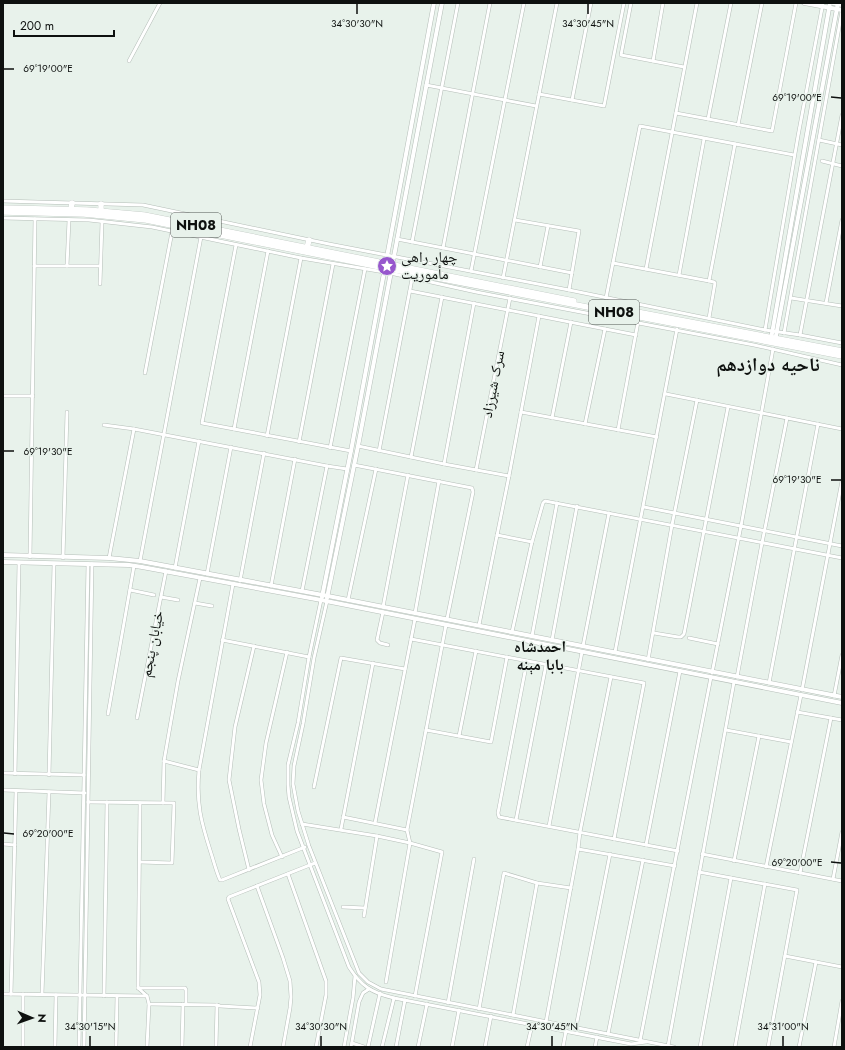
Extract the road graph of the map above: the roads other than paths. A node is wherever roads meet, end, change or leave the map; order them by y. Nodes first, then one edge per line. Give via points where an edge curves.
1 (160, 3) edge
2 (434, 3) edge
3 (442, 3) edge
4 (458, 3) edge
5 (490, 3) edge
6 (524, 3) edge
7 (557, 3) edge
8 (591, 3) edge
9 (624, 3) edge
10 (631, 3) edge
11 (663, 3) edge
12 (697, 3) edge
13 (731, 3) edge
14 (762, 3) edge
15 (796, 3) edge
16 (804, 3) edge
17 (838, 4) edge
18 (822, 5) edge
19 (829, 5) edge
20 (836, 9) junction
21 (842, 10) edge
22 (129, 61) dead end
23 (653, 61) junction
24 (684, 67) junction
25 (426, 85) junction
26 (442, 88) junction
27 (472, 93) junction
28 (539, 94) junction
29 (506, 100) junction
30 (572, 100) junction
31 (536, 106) junction
32 (676, 114) junction
33 (842, 115) edge
34 (708, 119) junction
35 (738, 125) junction
36 (672, 132) junction
37 (704, 138) junction
38 (819, 140) junction
39 (735, 144) junction
40 (836, 144) junction
41 (842, 145) edge
42 (794, 155) junction
43 (822, 162) dead end
44 (833, 164) junction
45 (842, 166) edge
46 (3, 201) edge
47 (72, 203) junction
48 (100, 204) junction
49 (3, 208) edge
50 (71, 210) junction
51 (101, 211) junction
52 (3, 212) edge
53 (3, 218) edge
54 (35, 219) junction
55 (70, 220) junction
56 (515, 220) junction
57 (842, 220) edge
58 (102, 222) junction
59 (548, 226) junction
60 (172, 232) junction
61 (201, 237) junction
62 (397, 239) junction
63 (309, 240) junction
64 (412, 242) junction
65 (236, 245) junction
66 (307, 248) junction
67 (443, 248) junction
68 (268, 251) junction
69 (475, 254) junction
70 (388, 255) junction
71 (393, 256) junction
72 (301, 258) junction
73 (507, 260) junction
74 (613, 263) junction
75 (334, 264) junction
76 (34, 266) junction
77 (68, 266) junction
78 (100, 266) junction
79 (540, 267) junction
80 (388, 268) junction
81 (365, 269) junction
82 (646, 269) junction
83 (471, 271) junction
84 (572, 273) junction
85 (679, 275) junction
86 (503, 278) junction
87 (412, 279) junction
88 (709, 280) junction
89 (100, 284) dead end
90 (569, 290) junction
91 (410, 291) junction
92 (442, 297) junction
93 (510, 298) junction
94 (606, 298) junction
95 (791, 298) junction
96 (805, 299) junction
97 (474, 303) junction
98 (826, 303) junction
99 (842, 306) edge
100 (507, 310) junction
101 (540, 316) junction
102 (709, 318) junction
103 (571, 322) junction
104 (638, 322) junction
105 (656, 323) junction
106 (678, 327) junction
107 (605, 329) junction
108 (765, 330) junction
109 (774, 331) junction
110 (784, 333) junction
111 (636, 335) junction
112 (800, 335) junction
113 (773, 342) junction
114 (842, 343) edge
115 (842, 351) edge
116 (842, 356) edge
117 (842, 365) edge
118 (145, 373) dead end
119 (666, 394) junction
120 (3, 396) edge
121 (33, 396) junction
122 (697, 400) junction
123 (728, 407) junction
124 (67, 412) dead end
125 (521, 412) junction
126 (762, 413) junction
127 (552, 418) junction
128 (787, 418) junction
129 (585, 424) junction
130 (818, 424) junction
131 (104, 425) dead end
132 (134, 429) junction
133 (234, 429) junction
134 (842, 429) edge
135 (618, 430) junction
136 (164, 434) junction
137 (267, 436) junction
138 (657, 437) junction
139 (353, 438) junction
140 (359, 439) junction
141 (198, 441) junction
142 (299, 442) junction
143 (358, 446) junction
144 (231, 447) junction
145 (330, 448) junction
146 (379, 451) junction
147 (351, 452) junction
148 (264, 453) junction
149 (412, 457) junction
150 (296, 459) junction
151 (444, 464) junction
152 (354, 465) junction
153 (326, 466) junction
154 (376, 469) junction
155 (347, 470) junction
156 (476, 470) junction
157 (408, 475) junction
158 (509, 476) junction
159 (439, 481) junction
160 (842, 481) edge
161 (557, 503) junction
162 (576, 506) junction
163 (644, 507) junction
164 (609, 513) junction
165 (674, 513) junction
166 (641, 519) junction
167 (706, 519) junction
168 (672, 525) junction
169 (741, 526) junction
170 (764, 530) junction
171 (704, 531) junction
172 (497, 535) junction
173 (797, 537) junction
174 (739, 538) junction
175 (532, 542) junction
176 (762, 543) junction
177 (830, 544) junction
178 (842, 546) edge
179 (795, 549) junction
180 (827, 555) junction
181 (3, 556) edge
182 (30, 557) junction
183 (64, 558) junction
184 (109, 558) junction
185 (842, 558) edge
186 (130, 560) junction
187 (140, 561) junction
188 (3, 562) edge
189 (20, 563) junction
190 (54, 564) junction
191 (90, 564) junction
192 (132, 565) junction
193 (175, 568) junction
194 (166, 571) junction
195 (207, 574) junction
196 (200, 578) junction
197 (240, 580) junction
198 (233, 584) junction
199 (271, 586) junction
200 (130, 590) junction
201 (302, 591) junction
202 (154, 595) dead end
203 (328, 596) junction
204 (161, 597) junction
205 (322, 597) junction
206 (178, 600) dead end
207 (327, 601) junction
208 (348, 601) junction
209 (195, 603) junction
210 (212, 606) dead end
211 (383, 607) junction
212 (383, 612) junction
213 (416, 613) junction
214 (415, 619) junction
215 (447, 619) junction
216 (446, 625) junction
217 (479, 625) junction
218 (512, 632) junction
219 (654, 633) junction
220 (532, 636) junction
221 (689, 638) dead end
222 (411, 639) junction
223 (222, 640) junction
224 (552, 640) junction
225 (718, 644) junction
226 (388, 645) dead end
227 (442, 645) junction
228 (254, 646) junction
229 (583, 646) junction
230 (476, 651) junction
231 (609, 651) junction
232 (287, 652) junction
233 (582, 652) junction
234 (615, 652) junction
235 (842, 655) edge
236 (309, 657) junction
237 (608, 657) junction
238 (507, 658) junction
239 (648, 660) junction
240 (527, 661) junction
241 (373, 663) junction
242 (546, 665) junction
243 (405, 669) junction
244 (578, 671) junction
245 (680, 671) junction
246 (712, 675) junction
247 (611, 677) junction
248 (737, 677) junction
249 (734, 682) junction
250 (769, 683) junction
251 (802, 690) junction
252 (801, 695) junction
253 (834, 696) junction
254 (842, 698) edge
255 (842, 703) edge
256 (798, 712) junction
257 (108, 714) dead end
258 (138, 718) dead end
259 (831, 718) junction
260 (842, 720) edge
261 (426, 730) junction
262 (726, 730) junction
263 (459, 736) junction
264 (759, 736) junction
265 (791, 742) junction
266 (164, 761) junction
267 (199, 770) junction
268 (3, 773) edge
269 (15, 774) junction
270 (49, 775) junction
271 (84, 775) junction
272 (314, 787) dead end
273 (3, 790) edge
274 (16, 791) junction
275 (49, 792) junction
276 (84, 793) junction
277 (88, 793) junction
278 (88, 802) junction
279 (107, 802) junction
280 (140, 803) junction
281 (163, 803) junction
282 (343, 817) junction
283 (516, 820) junction
284 (375, 823) junction
285 (302, 824) junction
286 (549, 826) junction
287 (341, 829) junction
288 (407, 830) junction
289 (580, 832) junction
290 (842, 832) edge
291 (377, 836) junction
292 (614, 839) junction
293 (410, 843) junction
294 (3, 844) edge
295 (15, 845) junction
296 (646, 845) junction
297 (309, 846) junction
298 (304, 848) junction
299 (578, 849) junction
300 (678, 851) junction
301 (610, 854) junction
302 (702, 854) junction
303 (282, 857) junction
304 (474, 859) dead end
305 (643, 860) junction
306 (734, 861) junction
307 (140, 862) junction
308 (315, 863) junction
309 (310, 865) junction
310 (675, 866) junction
311 (766, 867) junction
312 (249, 870) junction
313 (699, 872) junction
314 (800, 873) junction
315 (288, 874) junction
316 (731, 878) junction
317 (833, 879) junction
318 (842, 881) edge
319 (537, 883) junction
320 (765, 884) junction
321 (258, 886) junction
322 (571, 888) junction
323 (343, 907) dead end
324 (365, 908) junction
325 (364, 916) dead end
326 (785, 956) junction
327 (816, 962) junction
328 (842, 967) edge
329 (355, 976) junction
330 (386, 982) dead end
331 (138, 988) junction
332 (369, 989) junction
333 (381, 989) junction
334 (3, 994) edge
335 (11, 994) junction
336 (23, 994) junction
337 (42, 994) junction
338 (56, 995) junction
339 (80, 995) junction
340 (85, 995) junction
341 (380, 995) junction
342 (104, 996) junction
343 (117, 996) junction
344 (147, 996) junction
345 (415, 996) junction
346 (394, 998) junction
347 (405, 1000) junction
348 (842, 1001) edge
349 (448, 1003) junction
350 (149, 1004) junction
351 (184, 1004) junction
352 (427, 1004) junction
353 (217, 1005) junction
354 (258, 1008) junction
355 (479, 1009) junction
356 (459, 1010) junction
357 (513, 1015) junction
358 (491, 1016) junction
359 (546, 1022) junction
360 (532, 1024) junction
361 (576, 1027) junction
362 (566, 1031) junction
363 (608, 1034) junction
364 (597, 1037) junction
365 (640, 1042) junction
366 (352, 1043) junction
367 (630, 1045) edge
368 (668, 1046) junction
369 (23, 1047) edge
370 (55, 1047) edge
371 (79, 1047) edge
372 (84, 1047) edge
373 (116, 1047) edge
374 (147, 1047) edge
375 (182, 1047) edge
376 (216, 1047) edge
377 (250, 1047) edge
378 (283, 1047) edge
379 (316, 1047) edge
380 (344, 1047) edge
381 (351, 1047) edge
382 (364, 1047) edge
383 (368, 1047) edge
384 (382, 1047) edge
385 (396, 1047) edge
386 (418, 1047) edge
387 (452, 1047) edge
388 (485, 1047) edge
389 (527, 1047) edge
390 (564, 1047) edge
391 (595, 1047) edge
392 (674, 1047) edge
393 (700, 1047) edge
394 (735, 1047) edge
395 (768, 1047) edge
396 (799, 1047) edge
397 (834, 1047) edge

1 - 22 street
2 - 70 street
3 - 25 street
4 - 26 street
5 - 27 street
6 - 29 street
7 - 28 street
8 - 30 street
9 - 30 street via 605,106
10 - 23 street via 621,55
11 - 23 street
12 - 24 street
13 - 34 street
14 - 35 street
15 - 35 street via 772,131
16 - 18 street
17 - 20 street
18 - 19 street
18 - 42 street
19 - 20 street
19 - 109 street
20 - 21 street
20 - 109 street
21 - 38 street
23 - 24 street
24 - 32 street
25 - 26 street
25 - 62 street
26 - 27 street
26 - 64 street
27 - 29 street
27 - 67 street
28 - 30 street
28 - 31 street
29 - 31 street
29 - 69 street
31 - 56 street
32 - 34 street
32 - 36 street
33 - 40 street
34 - 35 street
36 - 37 street
36 - 74 street via 639,127
36 - 82 street
37 - 39 street
37 - 85 street
38 - 40 street
38 - 95 street
39 - 42 street
39 - 88 street
40 - 41 street
40 - 44 street
42 - 108 street
43 - 44 street
44 - 45 street
44 - 96 street
46 - 47 street
47 - 48 street
47 - 50 highway
48 - 51 highway
48 - 63 street via 143,205
49 - 50 highway, NH08
50 - 51 highway, NH08
51 - 66 highway, NH08 via 148,216
52 - 80 highway, NH08 via 146,220
53 - 54 street
54 - 55 street
54 - 76 street
55 - 58 street
55 - 77 street
56 - 59 street
56 - 73 street
57 - 98 street
58 - 60 street
58 - 78 street
59 - 79 street
59 - 84 street via 579,231
60 - 61 street
60 - 118 street
61 - 65 street
61 - 136 street
62 - 64 street
62 - 71 street
63 - 66 highway
63 - 70 street
64 - 67 street
65 - 68 street
65 - 133 street via 202,421 204,424
66 - 80 highway, NH08
67 - 69 street
68 - 72 street
68 - 133 street
69 - 73 street
69 - 83 street
70 - 71 street
70 - 80 street
71 - 80 street
71 - 83 street
72 - 75 street
72 - 137 street
73 - 79 street
73 - 86 street
74 - 82 street
74 - 94 street
75 - 81 street
75 - 142 street
76 - 77 street
76 - 121 street
77 - 78 street
78 - 89 street
79 - 84 street
80 - 81 street
80 - 87 street
80 - 105 highway, NH08
80 - 113 highway, NH08
80 - 139 street
80 - 140 street
81 - 145 street
82 - 85 street
83 - 86 street
84 - 90 street
85 - 88 street
86 - 90 street
87 - 91 street
87 - 93 street
88 - 102 street via 715,283
90 - 94 street
91 - 92 street
91 - 146 street
92 - 97 street
92 - 149 street
93 - 100 street, سرک شیرزاد
93 - 104 street
94 - 102 street
95 - 96 street
95 - 110 street
96 - 98 street
96 - 112 street
97 - 100 street
97 - 151 street
98 - 99 street
100 - 101 street
100 - 156 street, سرک شیرزاد
101 - 103 street
101 - 125 street
102 - 108 street
103 - 107 street
103 - 127 street
104 - 105 street
104 - 111 street
105 - 106 highway, NH08
106 - 113 highway, NH08
106 - 119 street
107 - 111 street
107 - 129 street
108 - 109 street
109 - 110 street
109 - 113 street
110 - 112 street
111 - 135 street
112 - 114 street
113 - 115 highway, NH08
113 - 116 highway, NH08
113 - 117 street
113 - 126 street
119 - 122 street
119 - 138 street
120 - 121 street
121 - 182 street
122 - 123 street
122 - 165 street
123 - 126 street
123 - 167 street
124 - 183 street
125 - 127 street
125 - 158 street
126 - 128 street
126 - 169 street
127 - 129 street
128 - 130 street
128 - 170 street
129 - 135 street
130 - 134 street
130 - 173 street
131 - 132 street
132 - 136 street
132 - 184 street
133 - 137 street
135 - 138 street
136 - 141 street
136 - 187 street
137 - 142 street
138 - 163 street
139 - 140 street
139 - 147 street
140 - 143 street
141 - 144 street
141 - 193 street
142 - 145 street
143 - 146 street
143 - 152 street
144 - 148 street
144 - 195 street
145 - 147 street
146 - 149 street
147 - 155 street
148 - 150 street
148 - 197 street
149 - 151 street
150 - 153 street
150 - 199 street
151 - 156 street
152 - 154 street
152 - 203 street
153 - 155 street
153 - 201 street
154 - 157 street
154 - 208 street
155 - 205 street
156 - 158 street
157 - 159 street
157 - 211 street
158 - 172 street
159 - 213 street
159 - 215 street via 468,486 473,492
160 - 177 street
161 - 162 street
161 - 175 street via 543,503
161 - 220 street
162 - 164 street
162 - 224 street
163 - 165 street
163 - 166 street
164 - 166 street
164 - 229 street
165 - 167 street
165 - 168 street
166 - 168 street
166 - 234 street
167 - 169 street
167 - 171 street
168 - 171 street
168 - 219 street
169 - 170 street
169 - 174 street
170 - 173 street
170 - 176 street
171 - 174 street
171 - 219 street via 684,634 678,637
172 - 175 street
172 - 217 street
173 - 177 street
173 - 179 street
174 - 176 street
174 - 225 street
175 - 218 street
176 - 179 street
176 - 248 street
177 - 178 street
177 - 180 street
179 - 180 street
179 - 250 street
180 - 185 street
180 - 251 street
181 - 182 street
182 - 183 street
183 - 184 street
184 - 186 street
186 - 187 street
186 - 192 street
187 - 193 street
188 - 189 street
189 - 190 street
189 - 269 street
190 - 191 street
190 - 270 street
191 - 192 street
191 - 271 street
191 - 277 street
192 - 194 street
192 - 200 street
193 - 195 street
194 - 196 street
194 - 204 street, خیابان پنجم
195 - 197 street
196 - 198 street
196 - 209 street
197 - 199 street
198 - 205 street
198 - 223 street
199 - 201 street
200 - 202 street
200 - 257 street
201 - 205 street
203 - 205 street
203 - 207 street
203 - 208 street
204 - 206 street
204 - 258 street, خیابان پنجم
205 - 207 street
205 - 236 street
207 - 212 street
207 - 285 street via 294,766 293,784
208 - 211 street
209 - 210 street
209 - 266 street
211 - 213 street
212 - 214 street
212 - 226 street via 377,640
213 - 215 street
214 - 216 street
214 - 222 street
215 - 217 street
216 - 227 street
216 - 233 street
217 - 218 street
218 - 220 street
219 - 239 street
220 - 224 street
221 - 225 street
222 - 227 street
222 - 243 street
223 - 228 street
223 - 267 street
224 - 229 street
225 - 246 street
227 - 230 street
227 - 261 street
228 - 232 street
228 - 312 street via 235,727 229,780
229 - 231 street
230 - 238 street
230 - 263 street
231 - 234 street
231 - 237 street
232 - 236 street
232 - 303 street via 266,743 261,780 272,835
233 - 237 street
233 - 244 street
234 - 239 street
235 - 253 street
236 - 298 street via 288,774 289,797
237 - 245 street
238 - 240 street
238 - 263 street via 491,742
239 - 246 street
240 - 242 street
240 - 283 street via 498,813 499,817
241 - 243 street
241 - 272 street via 340,658
241 - 282 street
242 - 244 street
242 - 283 street
243 - 284 street
244 - 247 street
244 - 286 street
245 - 246 street
245 - 296 street
246 - 248 street
246 - 249 street
246 - 300 street
247 - 289 street
247 - 292 street via 644,683
248 - 250 street
249 - 252 street
249 - 262 street
250 - 251 street
251 - 253 street
252 - 255 street
252 - 256 street
253 - 254 street
256 - 259 street
256 - 265 street
259 - 260 street
259 - 314 street
261 - 263 street
261 - 288 street
262 - 264 street
262 - 302 street
264 - 265 street
264 - 306 street
265 - 311 street
266 - 267 street
266 - 281 street
267 - 312 street via 198,805 218,878 222,880
268 - 269 street
269 - 270 street
270 - 271 street
271 - 276 street
273 - 274 street
274 - 275 street
274 - 295 street
275 - 276 street
275 - 337 street
276 - 277 street
276 - 339 street
277 - 278 street
278 - 279 street
278 - 340 street
279 - 280 street
279 - 342 street
280 - 281 street
280 - 307 street
281 - 307 street via 175,805 172,863
282 - 284 street
282 - 287 street
283 - 286 street
284 - 288 street
285 - 287 street
285 - 297 street
286 - 289 street
287 - 291 street
288 - 293 street
289 - 292 street
289 - 299 street
290 - 317 street
291 - 293 street
291 - 324 street
292 - 296 street
293 - 330 street
293 - 345 street via 440,850 443,854
294 - 295 street
295 - 335 street
296 - 300 street
297 - 298 street
297 - 308 street
298 - 303 street
298 - 309 street
299 - 301 street
299 - 322 street
300 - 310 street
301 - 305 street
301 - 361 street
302 - 306 street
302 - 313 street
303 - 312 street
304 - 349 street
305 - 310 street
305 - 363 street
306 - 311 street
307 - 331 street
308 - 309 street
308 - 333 street via 359,973
309 - 315 street
309 - 329 street via 349,967
310 - 365 street
311 - 314 street
313 - 316 street
313 - 368 street
314 - 317 street
315 - 321 street
315 - 379 street via 326,981 326,995
316 - 320 street
316 - 393 street
317 - 318 street
319 - 322 street
319 - 355 street via 504,873
319 - 357 street
320 - 326 street via 797,890
320 - 394 street
321 - 354 street via 228,899 258,982
321 - 378 street via 290,981 291,1003
322 - 359 street
323 - 324 street
324 - 325 street
326 - 327 street
326 - 395 street
327 - 328 street
327 - 396 street
329 - 332 street
329 - 380 street
331 - 344 street
331 - 351 street via 185,988
332 - 341 street
332 - 366 street via 361,996
333 - 341 street
333 - 345 street
334 - 335 street
335 - 336 street
336 - 337 street
336 - 369 street
337 - 338 street
338 - 339 street
338 - 370 street
339 - 340 street
339 - 371 street
340 - 342 street
340 - 372 street
341 - 346 street
341 - 383 street
342 - 343 street
343 - 344 street
343 - 373 street
344 - 350 street
345 - 349 street
346 - 347 street
346 - 384 street
347 - 352 street
347 - 385 street
348 - 397 street
349 - 355 street
350 - 351 street
350 - 374 street
351 - 353 street
351 - 375 street
352 - 356 street
352 - 386 street
353 - 354 street
353 - 376 street
354 - 377 street
355 - 357 street
356 - 358 street
356 - 387 street
357 - 359 street
358 - 360 street
358 - 388 street
359 - 361 street
360 - 362 street
360 - 389 street
361 - 363 street
362 - 364 street
362 - 390 street
363 - 365 street
364 - 367 street
364 - 391 street
365 - 367 street
365 - 368 street
366 - 381 street
366 - 382 street
368 - 392 street

